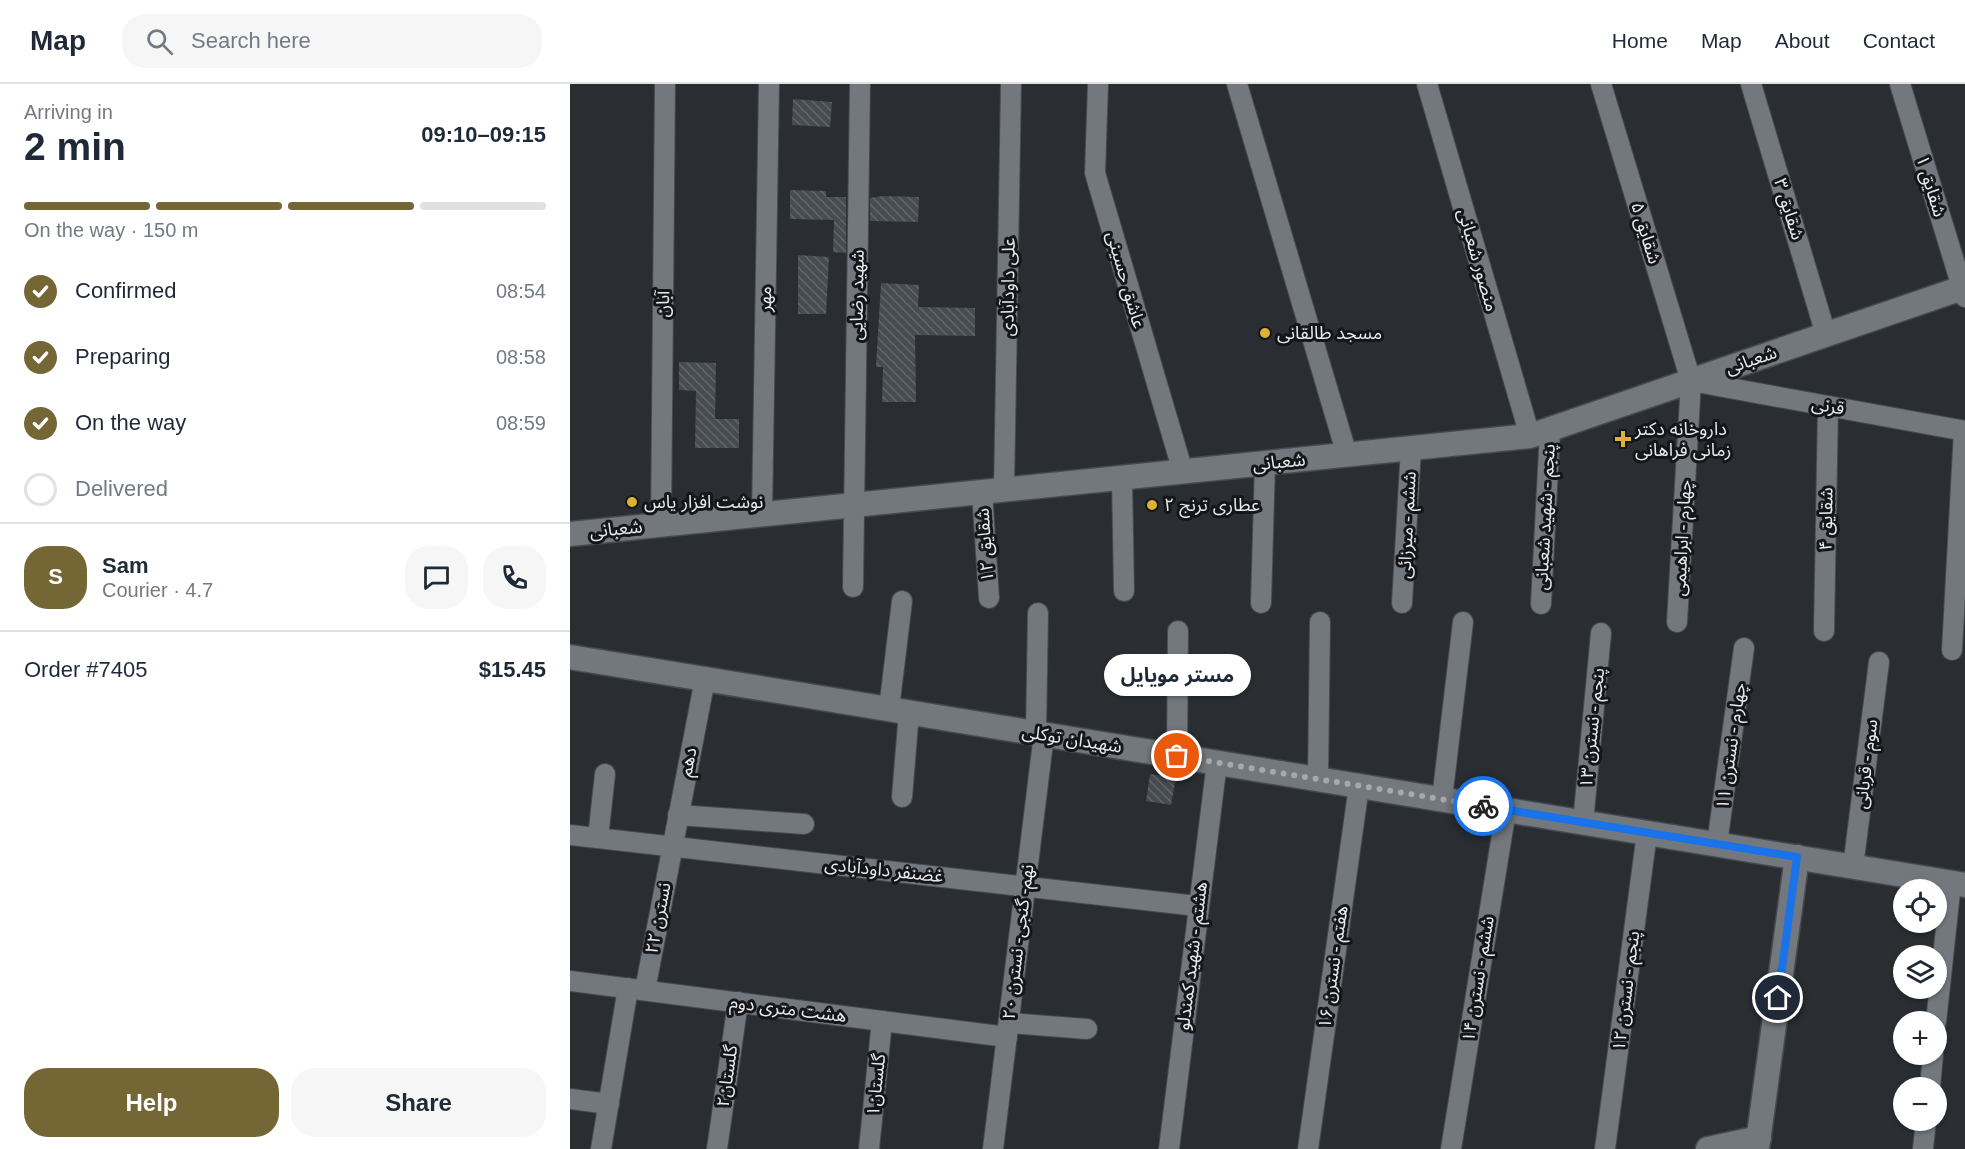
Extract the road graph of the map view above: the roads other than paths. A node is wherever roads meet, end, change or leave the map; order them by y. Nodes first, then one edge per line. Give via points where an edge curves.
1 (665, 84) edge
2 (769, 84) edge
3 (860, 84) edge
4 (1011, 84) edge
5 (1098, 84) edge
6 (1237, 84) edge
7 (1427, 84) edge
8 (1601, 84) edge
9 (1751, 84) edge
10 (1900, 84) edge
11 (1964, 291) edge
12 (1826, 334) junction
13 (1691, 381) junction
14 (1828, 406) junction
15 (1965, 431) edge
16 (1540, 433) junction
17 (1411, 448) junction
18 (1347, 455) junction
19 (1266, 464) junction
20 (1183, 472) junction
21 (1122, 478) junction
22 (993, 491) junction
23 (853, 505) junction
24 (762, 514) junction
25 (661, 525) junction
26 (570, 534) edge
27 (854, 587) dead end
28 (1124, 591) dead end
29 (989, 598) dead end
30 (902, 602) dead end
31 (1261, 603) dead end
32 (1402, 603) dead end
33 (1541, 604) dead end
34 (1038, 613) dead end
35 (1320, 622) dead end
36 (1463, 622) dead end
37 (1677, 622) dead end
38 (1178, 631) dead end
39 (1824, 631) dead end
40 (1601, 633) dead end
41 (1744, 648) dead end
42 (1952, 650) dead end
43 (570, 657) edge
44 (1880, 662) dead end
45 (705, 679) junction
46 (899, 710) junction
47 (1040, 733) junction
48 (1177, 756) junction
49 (1217, 762) junction
50 (605, 774) dead end
51 (1318, 779) junction
52 (1359, 786) junction
53 (902, 797) dead end
54 (1442, 799) junction
55 (1506, 810) junction
56 (678, 815) junction
57 (1583, 822) junction
58 (804, 824) dead end
59 (1647, 833) junction
60 (570, 835) edge
61 (598, 838) junction
62 (1717, 844) junction
63 (672, 846) junction
64 (1797, 857) junction
65 (1853, 867) junction
66 (1958, 884) edge
67 (1025, 886) junction
68 (1197, 906) junction
69 (570, 981) edge
70 (636, 989) junction
71 (738, 1002) junction
72 (1938, 1011) edge
73 (882, 1021) junction
74 (1087, 1029) dead end
75 (1008, 1030) junction
76 (570, 1099) edge
77 (609, 1104) junction
78 (1925, 1131) edge
79 (1758, 1143) edge
80 (601, 1149) edge
81 (717, 1149) edge
82 (869, 1149) edge
83 (993, 1149) edge
84 (1168, 1149) edge
85 (1308, 1149) edge
86 (1451, 1149) edge
87 (1605, 1149) edge
88 (1708, 1149) edge
89 (1923, 1149) edge

1 - 25 street, آبان
2 - 24 street, مهر
3 - 23 street, شهید رضایی
4 - 22 street, علی داودآبادی
5 - 20 street, عاشق حسینی via 1095,173
6 - 18 street
7 - 16 street, منصور شعبانی
8 - 13 street, شقایق ۵
9 - 12 street, شقایق ۳
10 - 11 street, شقایق ۱
11 - 12 street, شعبانی
12 - 13 street, شعبانی
13 - 14 street, قرنی
13 - 16 street, شعبانی
13 - 37 street, چهارم - ابراهیمی
14 - 15 street, قرنی
14 - 39 street, شقایق ۴
15 - 42 street
16 - 17 street, شعبانی
16 - 33 street, پنجم - شهید شعبانی
17 - 18 street, شعبانی
17 - 32 street, ششم - میرزائی
18 - 19 street, شعبانی
19 - 20 street, شعبانی
19 - 31 street
20 - 21 street, شعبانی
21 - 22 street, شعبانی
21 - 28 street
22 - 23 street, شعبانی
22 - 29 street, شقایق ۱۲
23 - 24 street, شعبانی
23 - 27 street, شهید رضایی
24 - 25 street, شعبانی
25 - 26 street, شعبانی
30 - 46 street
34 - 47 street, نهم- گنجی- نسترن ۲۰
35 - 51 street
36 - 54 street
38 - 48 street
40 - 57 street, پنجم - نسترن ۱۳
41 - 62 street, چهارم - نسترن ۱۱
43 - 45 street, شهیدان توکلی
44 - 65 street, سوم - قربانی
45 - 46 street, شهیدان توکلی
45 - 56 street, دهم
46 - 47 street, شهیدان توکلی
46 - 53 street
47 - 48 street, شهیدان توکلی
47 - 67 street, نهم- گنجی- نسترن ۲۰
48 - 49 street, شهیدان توکلی
49 - 51 street, شهیدان توکلی
49 - 68 street, هشتم - شهید کمندلو
50 - 61 street
51 - 52 street, شهیدان توکلی
52 - 54 street, شهیدان توکلی
52 - 85 street, هفتم - نسترن ۱۶
54 - 55 street, شهیدان توکلی
55 - 57 street, شهیدان توکلی
55 - 86 street, ششم - نسترن ۱۴
56 - 58 street
56 - 63 street, دهم
57 - 59 street, شهیدان توکلی
59 - 62 street, شهیدان توکلی
59 - 87 street, پنجم - نسترن ۱۲
60 - 61 street, غضنفر داودآبادی
61 - 63 street, غضنفر داودآبادی
62 - 64 street, شهیدان توکلی
63 - 67 street, غضنفر داودآبادی
63 - 70 street, نسترن ۲۲
64 - 65 street, شهیدان توکلی
64 - 79 street
65 - 66 street, شهیدان توکلی
66 - 72 street
67 - 68 street, غضنفر داودآبادی
67 - 75 street, نهم- گنجی- نسترن ۲۰
68 - 84 street, هشتم - شهید کمندلو
69 - 70 street, هشت متری دوم
70 - 71 street, هشت متری دوم
70 - 77 street
71 - 73 street, هشت متری دوم
71 - 81 street, گلستان۲
73 - 75 street, هشت متری دوم
73 - 82 street, گلستان۱
74 - 75 street, هشت متری دوم
75 - 83 street, نهم- گنجی- نسترن ۲۰
76 - 77 street
77 - 80 street
78 - 89 street
79 - 88 street

